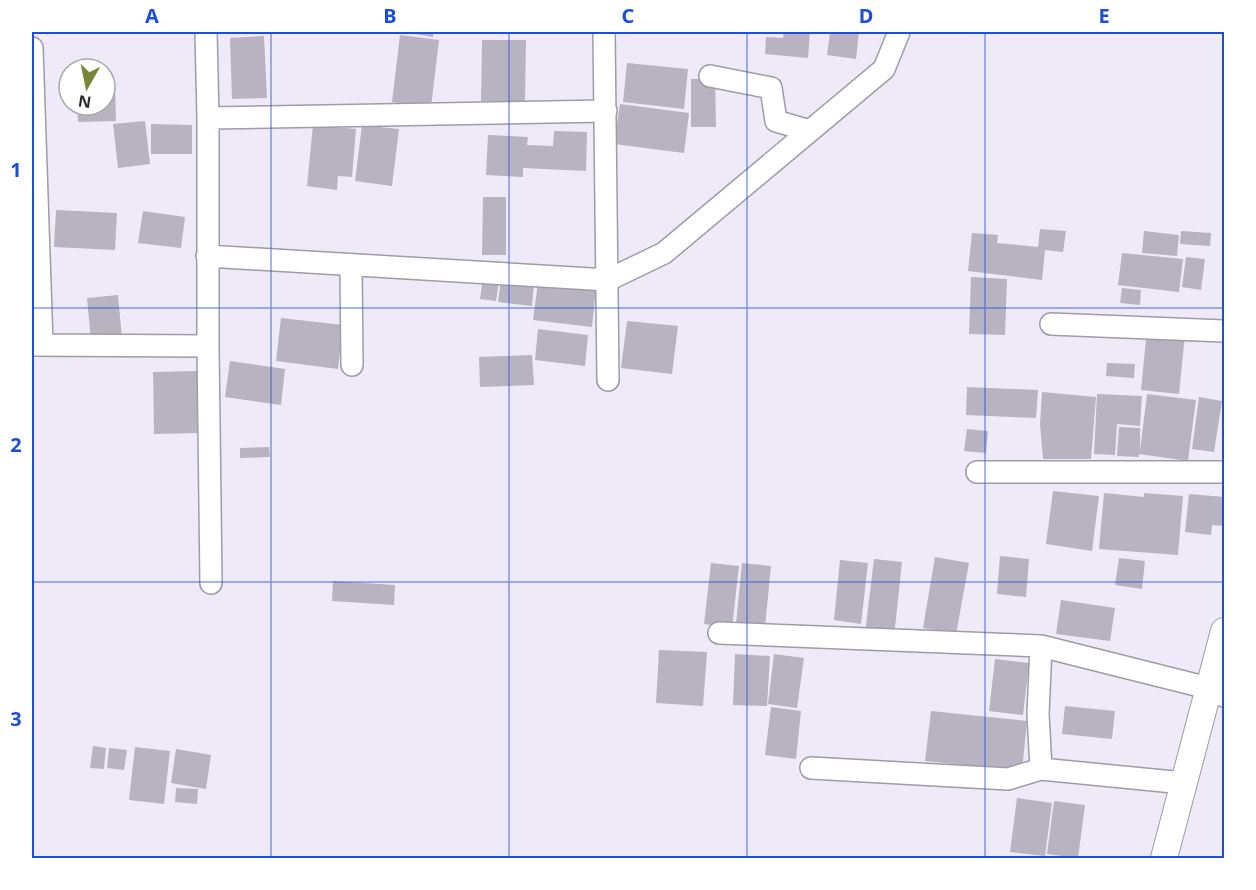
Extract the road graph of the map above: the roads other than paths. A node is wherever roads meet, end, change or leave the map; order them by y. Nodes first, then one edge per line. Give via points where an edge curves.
1 (206, 32) edge
2 (604, 32) edge
3 (899, 32) edge
4 (32, 48) edge
5 (710, 76) dead end
6 (606, 111) junction
7 (208, 118) junction
8 (810, 131) junction
9 (207, 256) junction
10 (351, 265) junction
11 (608, 280) junction
12 (1051, 324) dead end
13 (1224, 331) edge
14 (37, 344) edge
15 (208, 346) junction
16 (352, 364) dead end
17 (608, 380) dead end
18 (977, 472) dead end
19 (1224, 472) edge
20 (211, 583) dead end
21 (1224, 631) edge
22 (719, 633) dead end
23 (1041, 646) junction
24 (1216, 692) edge
25 (811, 768) dead end
26 (1041, 769) junction
27 (1184, 783) junction
28 (1164, 858) edge

1 - 7 street
2 - 6 street
3 - 8 street via 884,69
4 - 14 street
5 - 8 street via 771,88 776,121
6 - 7 street
6 - 11 street
7 - 9 street
8 - 11 street via 664,253
9 - 10 street
9 - 15 street
10 - 11 street
10 - 16 street
11 - 17 street
12 - 13 street
14 - 15 street
15 - 20 street
18 - 19 street
21 - 24 street
22 - 23 street
23 - 24 street
23 - 26 street
24 - 27 street
25 - 26 street via 1008,779
26 - 27 street
27 - 28 street

